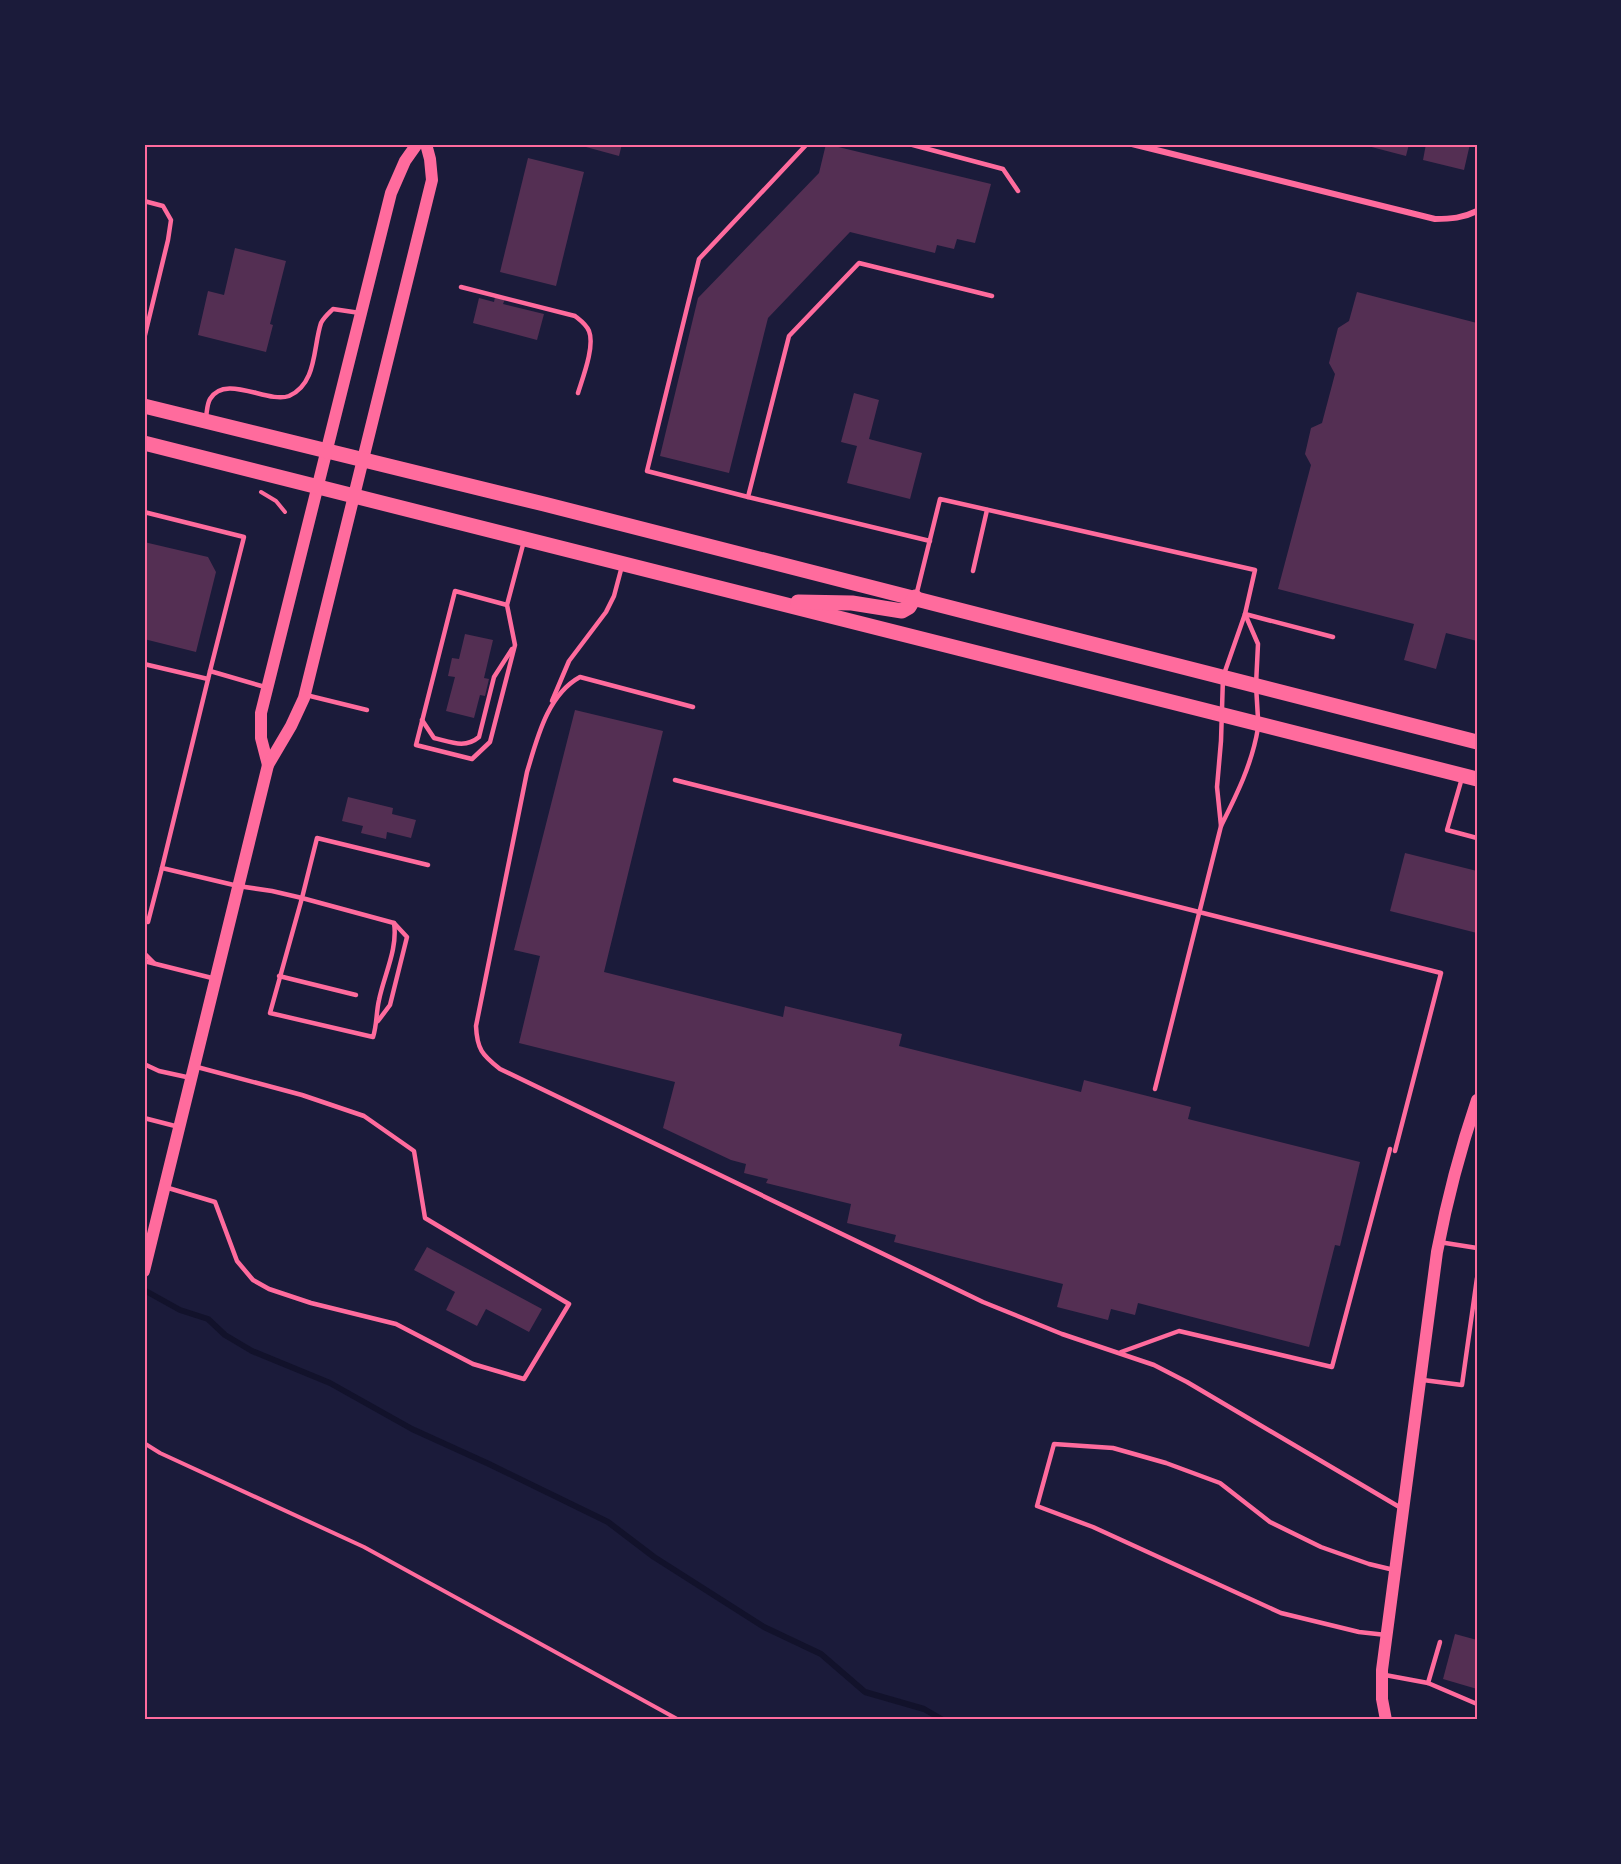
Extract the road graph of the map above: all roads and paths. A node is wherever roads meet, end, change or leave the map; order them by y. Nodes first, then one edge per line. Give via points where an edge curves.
1 (417, 144) edge
2 (426, 144) edge
3 (807, 144) edge
4 (909, 144) edge
5 (1132, 144) edge
6 (1018, 191) dead end
7 (144, 201) edge
8 (1477, 211) edge
9 (461, 287) dead end
10 (992, 296) dead end
11 (360, 313) junction
12 (144, 339) edge
13 (578, 393) dead end
14 (144, 406) edge
15 (205, 421) junction
16 (144, 443) edge
17 (326, 451) junction
18 (363, 459) junction
19 (317, 486) junction
20 (251, 489) dead end
21 (354, 495) junction
22 (748, 497) junction
23 (987, 510) junction
24 (144, 512) edge
25 (285, 512) dead end
26 (524, 538) junction
27 (930, 541) junction
28 (623, 563) junction
29 (973, 571) dead end
30 (915, 597) junction
31 (771, 602) junction
32 (507, 605) junction
33 (1245, 614) junction
34 (1333, 637) dead end
35 (515, 645) junction
36 (144, 664) edge
37 (210, 671) junction
38 (1223, 676) junction
39 (208, 680) junction
40 (1256, 685) junction
41 (268, 687) junction
42 (304, 694) junction
43 (693, 707) dead end
44 (367, 710) dead end
45 (1221, 715) junction
46 (547, 716) junction
47 (422, 720) junction
48 (1258, 724) junction
49 (1477, 742) edge
50 (268, 765) junction
51 (1470, 777) edge
52 (675, 780) dead end
53 (1221, 826) junction
54 (1477, 838) edge
55 (428, 865) dead end
56 (162, 868) junction
57 (238, 886) junction
58 (302, 898) junction
59 (1200, 912) junction
60 (148, 922) dead end
61 (394, 923) junction
62 (144, 953) edge
63 (144, 961) edge
64 (154, 963) junction
65 (279, 976) junction
66 (216, 978) junction
67 (356, 995) dead end
68 (378, 1022) junction
69 (144, 1064) edge
70 (193, 1072) junction
71 (1155, 1089) dead end
72 (1477, 1100) edge
73 (144, 1118) edge
74 (179, 1127) junction
75 (164, 1187) junction
76 (1439, 1242) junction
77 (1477, 1248) edge
78 (144, 1271) edge
79 (1477, 1278) edge
80 (1121, 1352) junction
81 (1420, 1380) junction
82 (144, 1443) edge
83 (1403, 1509) junction
84 (1395, 1570) junction
85 (1386, 1635) junction
86 (1440, 1642) dead end
87 (1382, 1675) junction
88 (1428, 1683) junction
89 (1477, 1704) edge
90 (679, 1720) edge
91 (1386, 1720) edge

1 - 11 main road via 391,193
2 - 18 main road via 432,180
3 - 22 lane via 699,259 647,471
4 - 6 lane via 1003,169
5 - 8 street via 1435,219 1466,217
7 - 12 lane via 163,206 171,220
9 - 13 lane via 575,316 583,322 591,340
10 - 22 lane via 860,263 789,336
11 - 15 lane via 333,309 322,320 310,375 287,397 232,388 218,391 210,399
11 - 17 main road
14 - 15 main road
15 - 17 main road
16 - 19 main road
17 - 18 main road
17 - 19 main road
18 - 21 main road
18 - 30 main road
19 - 21 main road
19 - 41 main road
20 - 25 path via 276,501
21 - 26 main road
21 - 42 main road
22 - 27 lane
23 - 27 lane via 940,499
23 - 29 lane
23 - 33 lane via 1255,570
24 - 37 lane via 244,537
26 - 28 main road
26 - 32 lane
27 - 30 lane
28 - 31 main road
28 - 46 lane via 614,596 568,661
30 - 31 main road via 902,611 852,603
30 - 38 main road
31 - 45 main road
32 - 35 lane
32 - 47 lane via 455,591
33 - 34 lane
33 - 38 lane
33 - 40 lane via 1258,644
35 - 47 lane via 494,677 479,737 472,743 464,745 434,738
35 - 47 lane via 490,742 472,759 416,745
36 - 39 lane
37 - 39 lane
37 - 41 lane
38 - 40 main road
38 - 45 lane
39 - 56 lane
40 - 48 lane
40 - 49 main road
41 - 50 main road via 261,713 261,738
42 - 44 lane
42 - 50 main road
43 - 46 lane via 580,677 558,694
45 - 48 main road
45 - 53 lane via 1217,787
46 - 80 lane via 527,772 476,1026 477,1042 484,1056 500,1069 983,1302 1062,1334
48 - 51 main road
48 - 53 lane via 1245,777
50 - 57 main road
51 - 54 lane via 1447,830
52 - 59 lane
53 - 59 lane
55 - 58 lane via 317,838
56 - 57 lane
56 - 60 lane
57 - 58 lane
57 - 66 main road
58 - 61 lane
58 - 65 lane
59 - 71 lane
59 - 80 lane via 1441,973 1332,1367 1179,1331
61 - 68 lane via 396,935 378,1002
61 - 68 lane via 408,937 390,1005
62 - 64 lane
63 - 64 lane
64 - 66 lane
65 - 67 lane
65 - 68 lane via 270,1013 373,1037
66 - 70 main road
69 - 70 lane via 159,1071
70 - 74 main road
70 - 75 lane via 302,1095 364,1116 414,1151 424,1218 569,1304 524,1380 473,1364 396,1324 311,1303 253,1280 237,1261 215,1202
72 - 76 main road
73 - 74 lane
74 - 75 main road
75 - 78 main road
76 - 77 lane
76 - 81 main road
79 - 81 lane via 1462,1385
80 - 83 lane via 1187,1382
81 - 83 main road
82 - 90 path via 364,1547
83 - 84 main road
84 - 85 main road
84 - 85 lane via 1321,1547 1270,1522 1220,1482 1113,1448 1054,1444 1037,1506 1093,1527 1281,1613
85 - 87 main road
86 - 88 lane
87 - 88 lane
87 - 91 main road
88 - 89 lane

